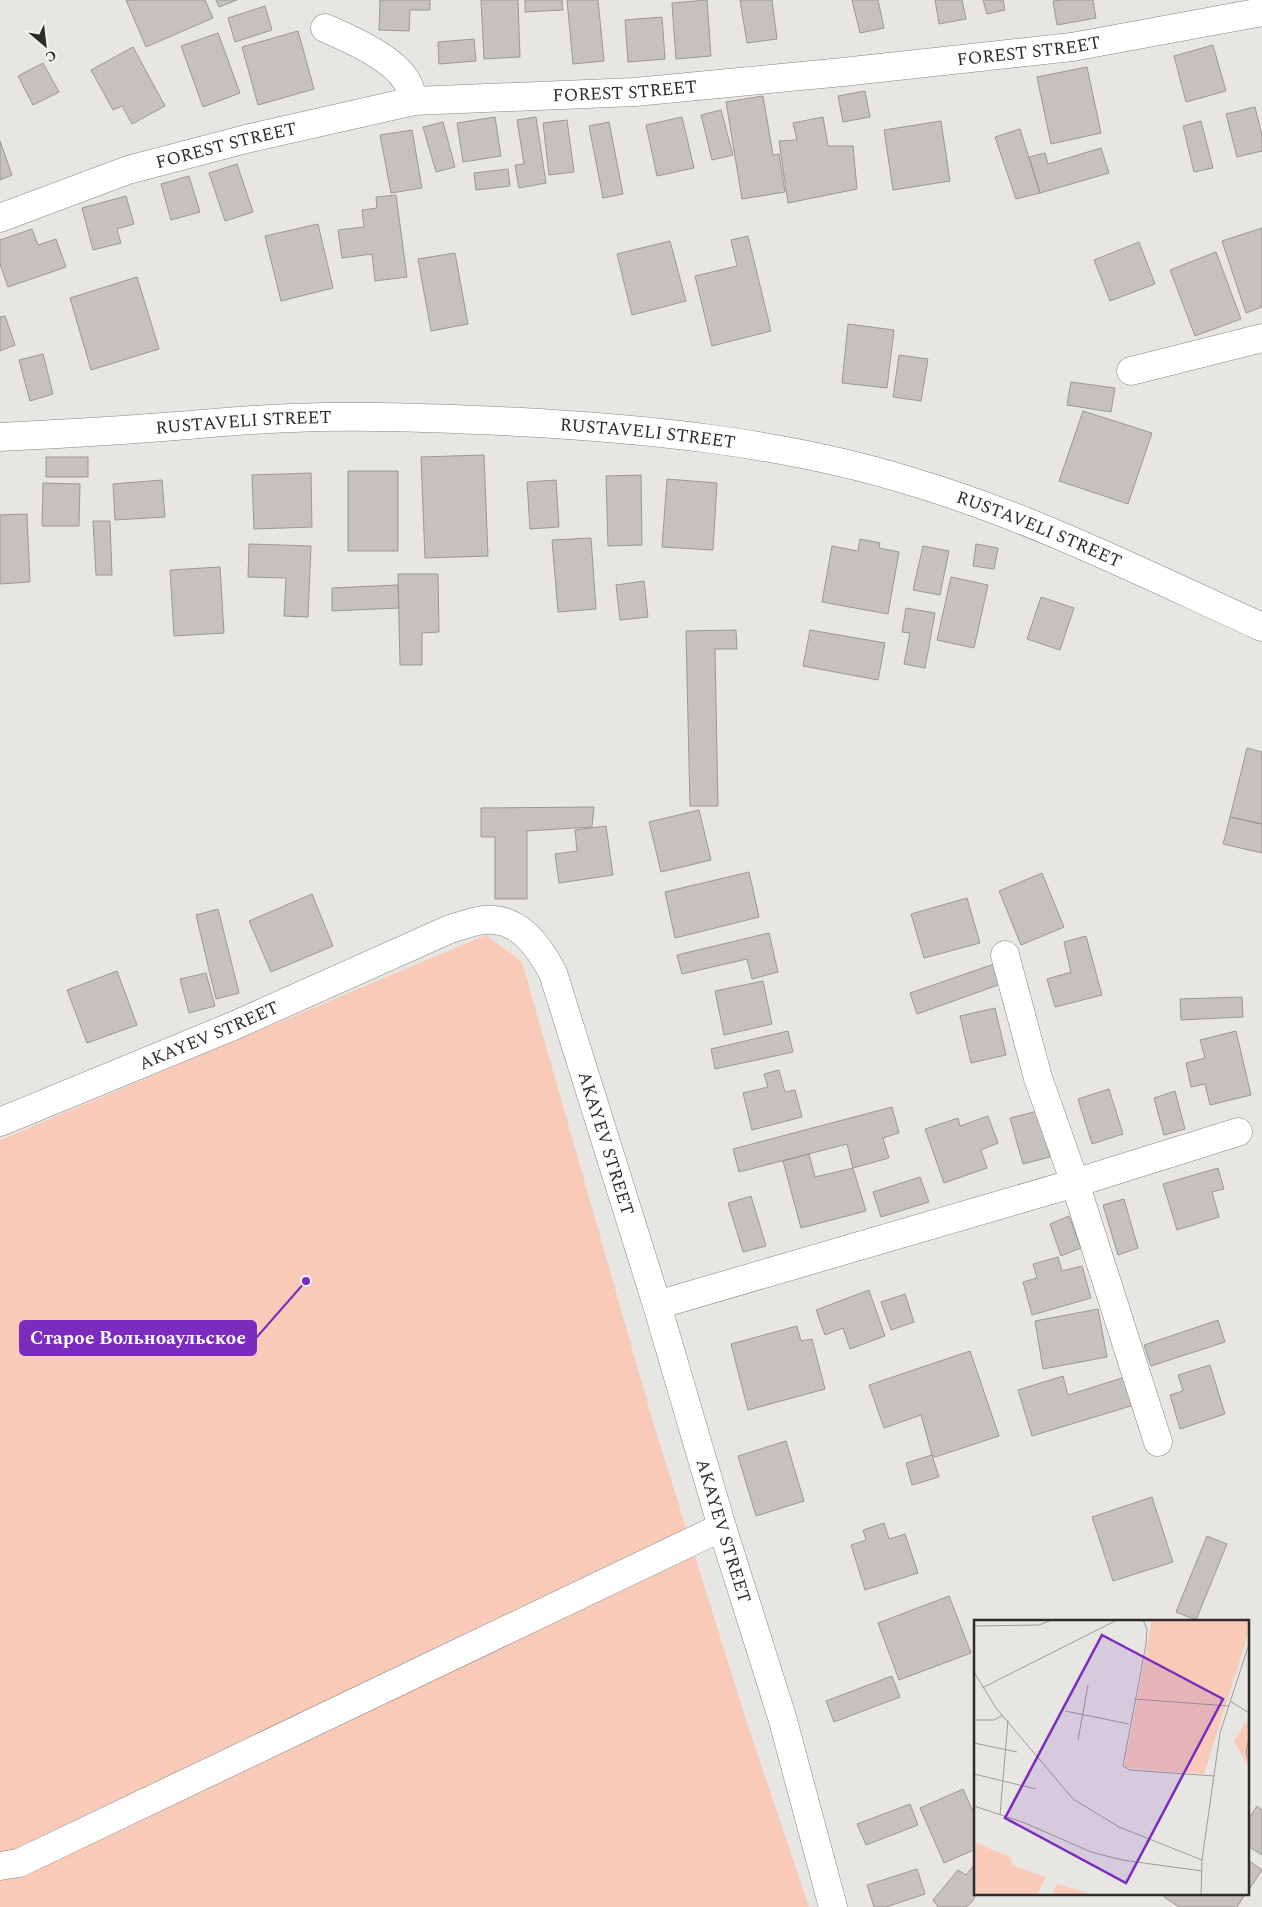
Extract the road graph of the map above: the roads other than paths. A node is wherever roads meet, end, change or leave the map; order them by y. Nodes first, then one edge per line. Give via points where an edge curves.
1 (1262, 12) edge
2 (326, 28) dead end
3 (414, 101) junction
4 (0, 218) edge
5 (1262, 338) edge
6 (1131, 371) dead end
7 (0, 437) edge
8 (1262, 627) edge
9 (1005, 955) dead end
10 (0, 1122) edge
11 (1238, 1132) dead end
12 (1075, 1183) junction
13 (657, 1305) junction
14 (1158, 1442) dead end
15 (722, 1527) junction
16 (0, 1866) edge
17 (833, 1907) edge

1 - 3 street, FOREST STREET via 1072,47 843,72 634,92
2 - 3 street via 397,68 408,82
3 - 4 street, FOREST STREET via 128,170
5 - 6 street
7 - 8 street, RUSTAVELI STREET via 293,418 400,417 556,424 724,441 848,464 985,505 1054,532
9 - 12 street via 1038,1078
10 - 13 street, AKAYEV STREET via 233,1026 450,929 483,920 504,921 525,933 542,951 553,973
11 - 12 street
12 - 13 street
12 - 14 street
13 - 15 street, AKAYEV STREET
15 - 16 street via 19,1863
15 - 17 street, AKAYEV STREET via 782,1717

